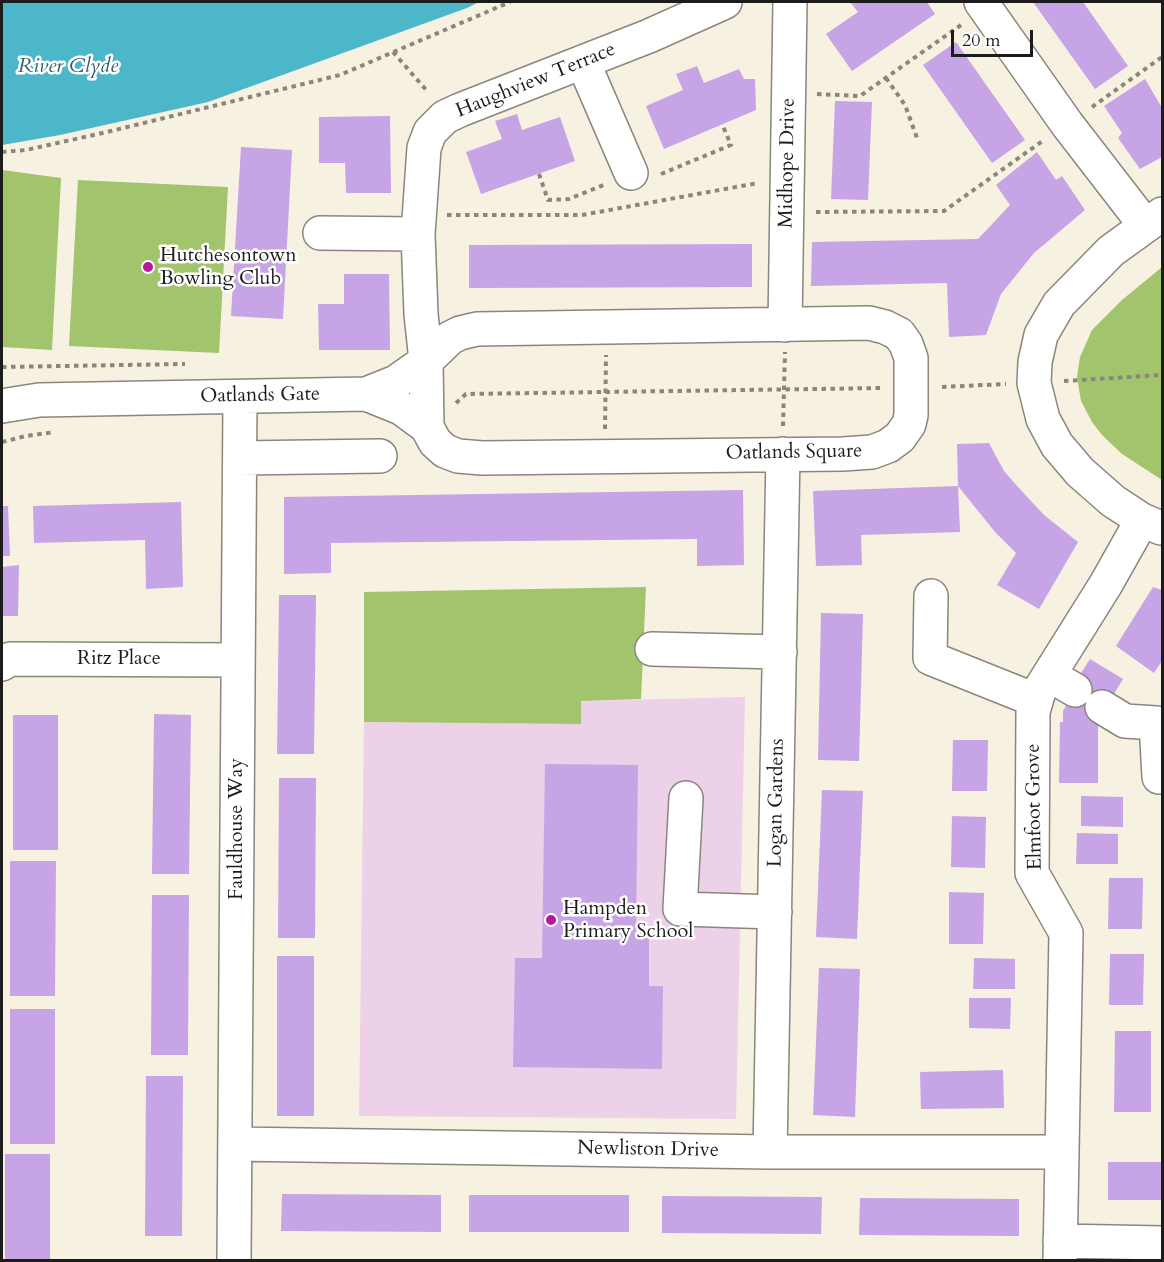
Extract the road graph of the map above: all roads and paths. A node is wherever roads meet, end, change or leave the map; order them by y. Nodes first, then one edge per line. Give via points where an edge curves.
1 (510, 2) edge
2 (725, 2) edge
3 (790, 2) edge
4 (984, 5) edge
5 (393, 52) junction
6 (1162, 57) edge
7 (583, 62) junction
8 (886, 78) junction
9 (813, 93) dead end
10 (448, 116) junction
11 (1067, 124) junction
12 (916, 138) dead end
13 (2, 152) edge
14 (631, 173) dead end
15 (787, 178) junction
16 (812, 212) dead end
17 (1154, 220) edge
18 (419, 225) junction
19 (320, 233) dead end
20 (785, 325) junction
21 (606, 327) junction
22 (426, 361) junction
23 (1162, 375) edge
24 (1034, 383) junction
25 (911, 388) junction
26 (784, 389) junction
27 (605, 392) junction
28 (366, 394) junction
29 (466, 394) dead end
30 (240, 397) junction
31 (2, 406) edge
32 (427, 427) junction
33 (783, 454) junction
34 (380, 456) dead end
35 (605, 456) junction
36 (240, 458) junction
37 (1152, 524) edge
38 (931, 596) dead end
39 (652, 649) dead end
40 (780, 652) junction
41 (238, 660) junction
42 (2, 664) edge
43 (1053, 688) junction
44 (1102, 706) dead end
45 (1159, 777) dead end
46 (686, 798) dead end
47 (775, 912) junction
48 (235, 1144) junction
49 (770, 1152) junction
50 (1061, 1152) junction
51 (1162, 1243) edge
52 (1060, 1251) edge
53 (234, 1260) edge

1 - 5 path
2 - 7 street, Haughview Terrace
3 - 15 street, Midhope Drive
4 - 8 path
4 - 11 street
5 - 10 path
5 - 13 path via 340,75 107,132
6 - 11 path
7 - 10 street, Haughview Terrace
7 - 14 street
8 - 9 path via 860,96
8 - 12 path via 905,105
10 - 18 street, Haughview Terrace via 430,132 424,148
11 - 16 path via 944,211
11 - 17 street
15 - 18 path via 582,215
15 - 20 street, Midhope Drive
17 - 24 street via 1111,251 1059,304 1041,335
18 - 19 street
18 - 22 street, Haughview Terrace
20 - 21 street, Oatlands Square
20 - 25 street, Oatlands Square via 869,323 885,327 899,334 906,344 911,358
20 - 26 path
21 - 22 street, Oatlands Square via 477,329 450,338
21 - 27 path
22 - 28 street, Oatlands Square via 396,382
22 - 32 street
23 - 24 path
24 - 25 path
24 - 37 street via 1043,419 1057,445 1091,483
25 - 26 path
25 - 33 street, Oatlands Square via 909,423 888,446 873,452
26 - 27 path
26 - 33 path
27 - 29 path
27 - 35 path
28 - 30 street, Oatlands Gate
28 - 32 street, Oatlands Square via 400,408
30 - 31 street, Oatlands Gate via 39,400
30 - 36 street, Fauldhouse Way
32 - 35 street, Oatlands Square via 435,442 458,456
33 - 35 street, Oatlands Square
33 - 40 street, Logan Gardens
34 - 36 street
36 - 41 street, Fauldhouse Way
37 - 43 street, Elmfoot Grove via 1106,584
38 - 43 street via 930,658
39 - 40 street
40 - 47 street, Logan Gardens
41 - 42 street, Ritz Place via 10,659
41 - 48 street, Fauldhouse Way
43 - 50 street, Elmfoot Grove via 1033,712 1032,873 1065,933
44 - 45 street via 1125,721 1156,723
46 - 47 street via 680,909
47 - 49 street, Logan Gardens
48 - 49 street, Newliston Drive
48 - 53 street, Fauldhouse Way
49 - 50 street, Newliston Drive
50 - 52 street, Elmfoot Grove
51 - 52 street

